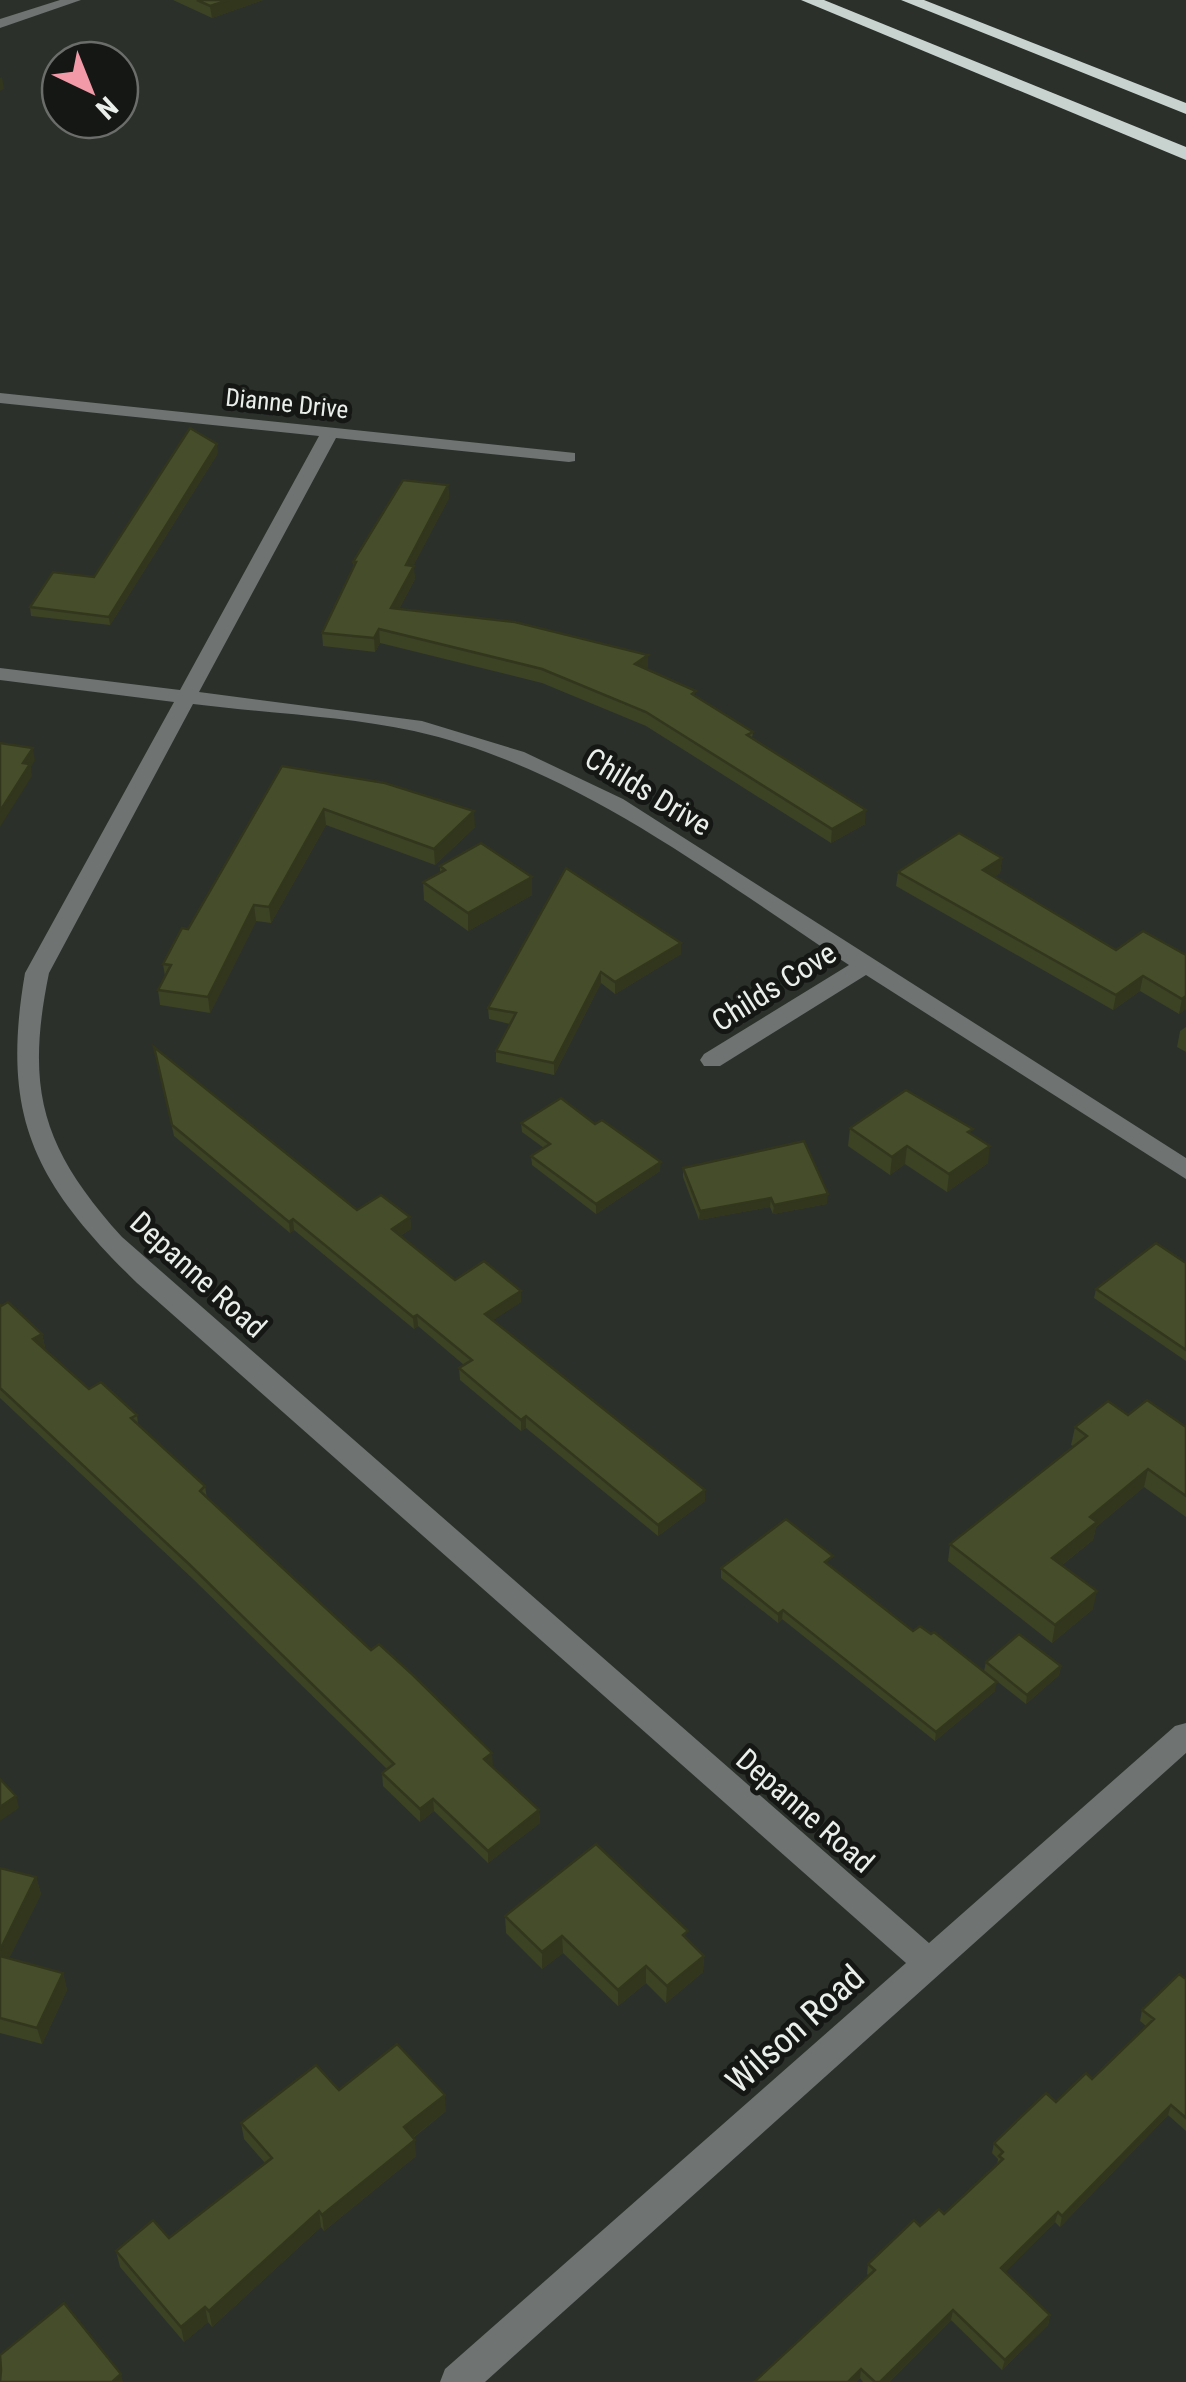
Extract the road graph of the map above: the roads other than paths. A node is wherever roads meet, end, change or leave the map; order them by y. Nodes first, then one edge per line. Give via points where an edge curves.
1 (74, 0) edge
2 (809, 0) edge
3 (909, 0) edge
4 (0, 24) edge
5 (1186, 109) edge
6 (1186, 154) edge
7 (0, 398) edge
8 (330, 433) junction
9 (569, 458) dead end
10 (0, 674) edge
11 (189, 696) junction
12 (867, 964) junction
13 (712, 1060) dead end
14 (1186, 1170) edge
15 (1186, 1735) edge
16 (930, 1964) junction
17 (458, 2382) edge

1 - 4 street
2 - 6 highway
3 - 5 highway
7 - 8 street, Dianne Drive
8 - 9 street, Dianne Drive
8 - 11 street, Depanne Road
10 - 11 street, Childs Drive
11 - 12 street, Childs Drive via 415,725 517,756 615,804
11 - 16 street, Depanne Road via 20,1014 16,1073 42,1160 146,1276
12 - 13 street, Childs Cove
12 - 14 street, Childs Drive
15 - 16 street, Wilson Road
16 - 17 street, Wilson Road

